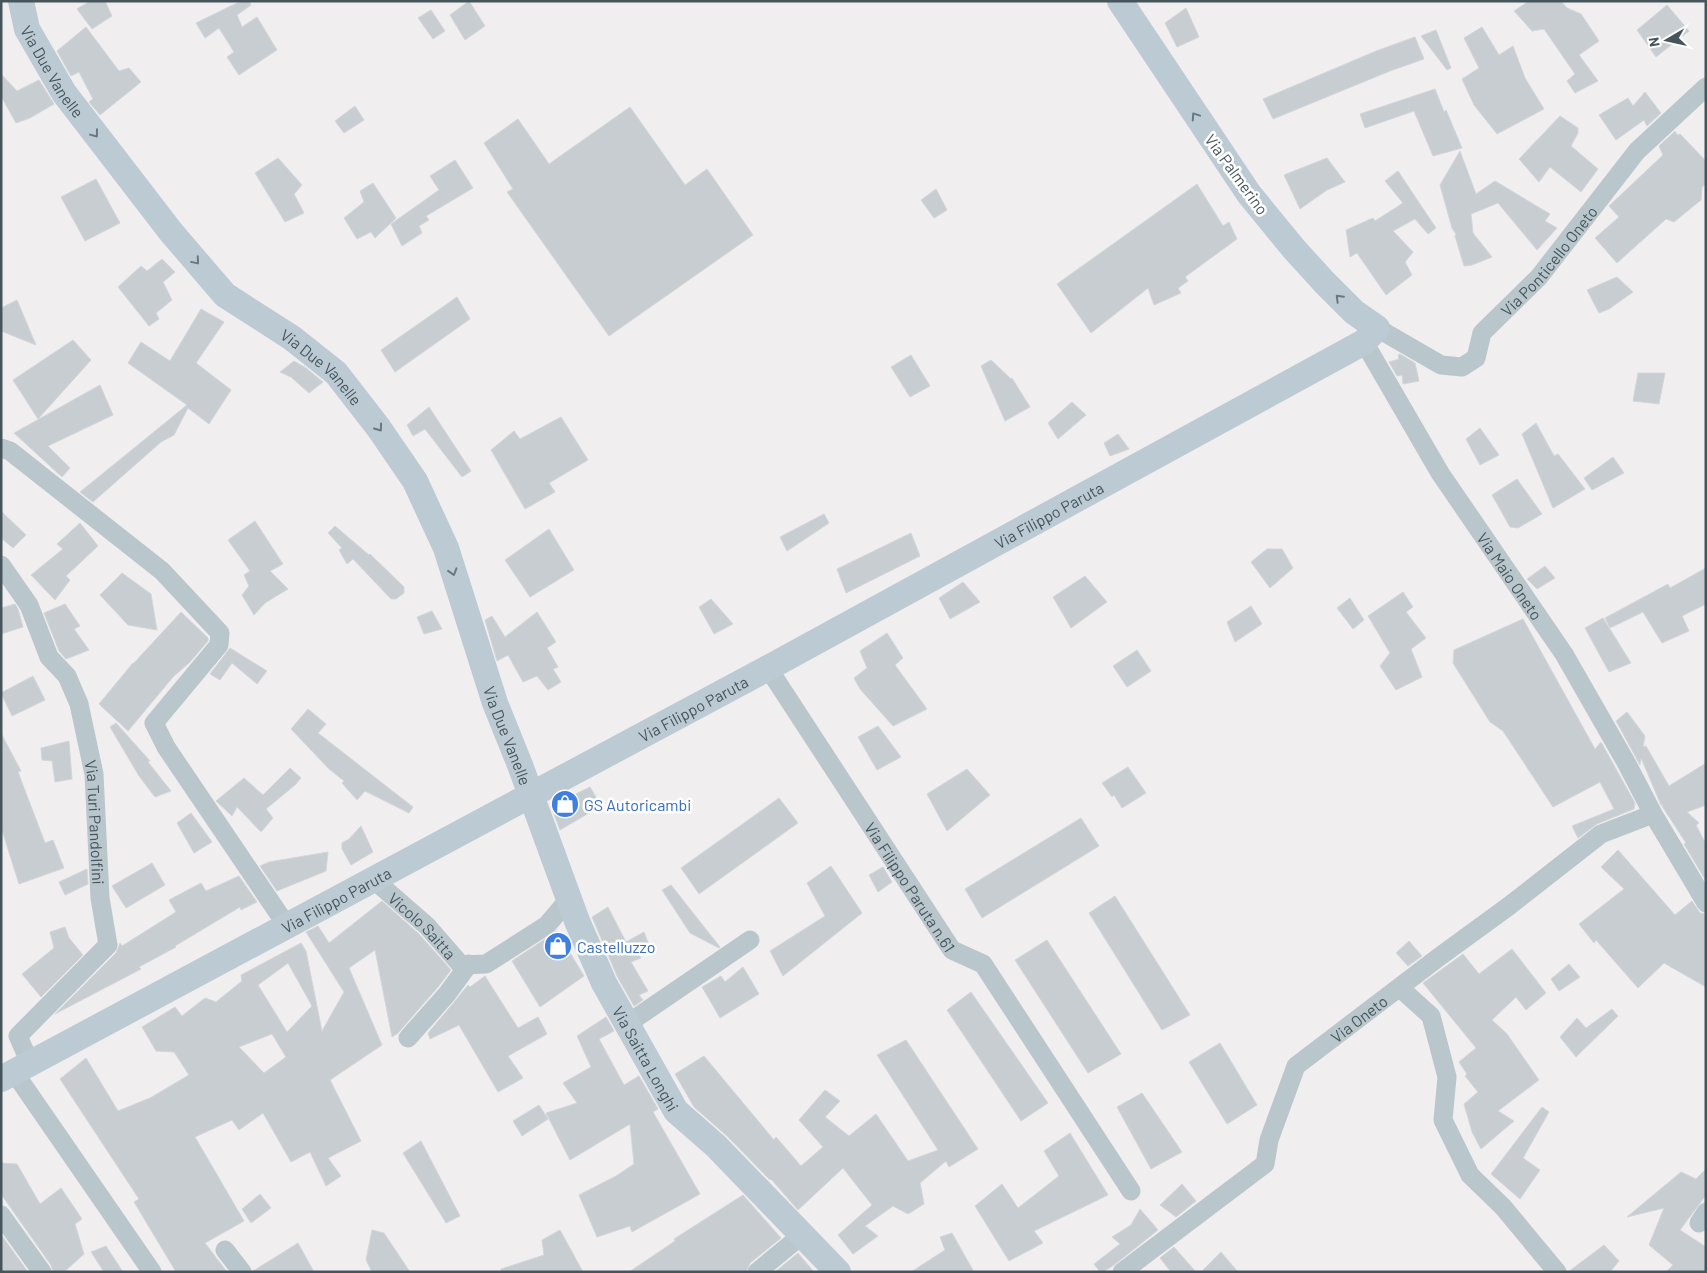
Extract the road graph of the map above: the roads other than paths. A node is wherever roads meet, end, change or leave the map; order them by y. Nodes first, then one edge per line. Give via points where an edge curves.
1 (21, 1) edge
2 (1120, 1) edge
3 (1706, 87) edge
4 (1371, 335) junction
5 (1, 448) edge
6 (1, 565) edge
7 (768, 668) junction
8 (530, 794) junction
9 (1653, 814) junction
10 (373, 879) junction
11 (569, 899) junction
12 (1706, 903) edge
13 (287, 926) junction
14 (750, 940) dead end
15 (469, 964) junction
16 (1400, 988) junction
17 (627, 1024) junction
18 (408, 1038) dead end
19 (15, 1072) edge
20 (1131, 1191) dead end
21 (1, 1215) edge
22 (802, 1235) junction
23 (225, 1250) dead end
24 (42, 1272) edge
25 (152, 1272) edge
26 (242, 1272) edge
27 (756, 1272) edge
28 (838, 1272) edge
29 (1122, 1272) edge
30 (1557, 1272) edge

1 -> 8 street, Via Due Vanelle via 27,28 64,93 172,232 225,295 292,338 336,373 415,481 446,548 495,703
4 -> 2 street, Via Palmerino via 1249,194
3 - 4 street, Via Ponticello Oneto via 1637,151 1539,277 1482,333 1476,358 1462,367 1441,365
4 - 7 street, Via Filippo Paruta
4 - 9 street, Via Maio Oneto via 1440,473 1564,654
5 - 13 street via 10,451 162,572 220,634 219,645 154,723 166,747
6 - 19 street, Via Turi Pandolfini via 29,605 49,657 66,676 79,704 94,774 100,898 108,945 18,1036
7 - 8 street, Via Filippo Paruta
7 - 20 street, Via Filippo Paruta n.61 via 952,950 983,964
8 - 10 street, Via Filippo Paruta
8 - 11 street, Via Saitta Longhi
9 - 12 street, Via Maio Oneto
9 - 16 street, Via Oneto via 1601,834
10 - 13 street, Via Filippo Paruta
10 - 15 street, Vicolo Saitta via 427,926 461,965
11 - 15 street, Vicolo Saitta via 547,925 486,964
11 - 17 street, Via Saitta Longhi via 604,983
13 - 19 street, Via Filippo Paruta
14 - 17 street
15 - 18 street
16 - 29 street, Via Oneto via 1296,1066 1269,1140 1265,1164
16 - 30 street via 1431,1016 1447,1077 1443,1120 1470,1175 1503,1207
17 - 22 street, Via Saitta Longhi via 676,1111 716,1146
19 - 25 street
21 - 24 street
22 - 27 street
22 - 28 street, Via Saitta Longhi
23 - 26 street

